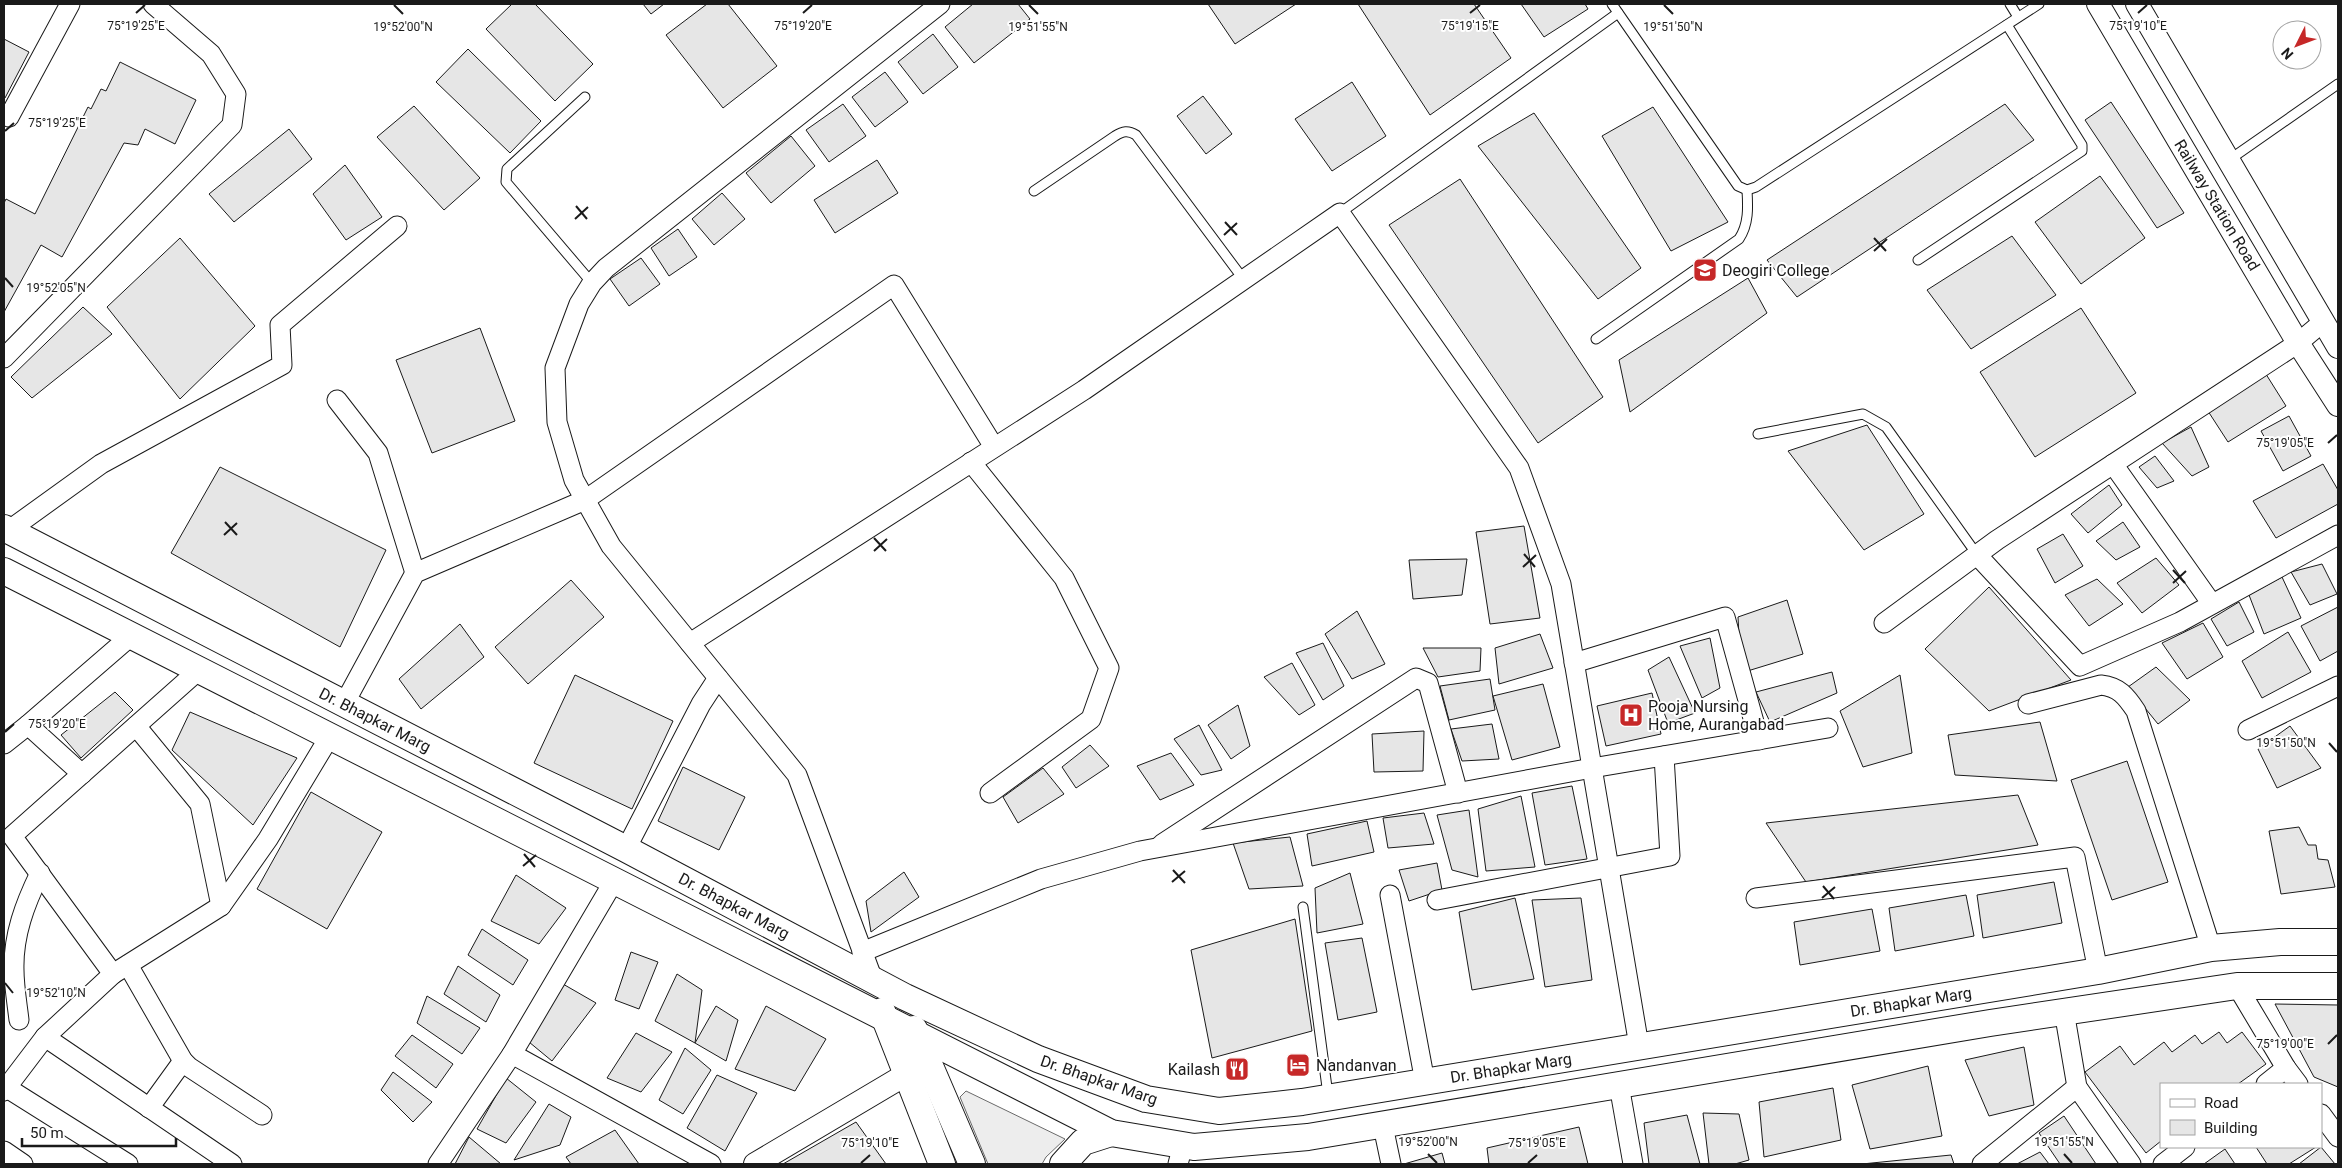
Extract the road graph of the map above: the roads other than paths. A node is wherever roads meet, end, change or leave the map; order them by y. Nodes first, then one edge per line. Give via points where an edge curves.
1 (70, 4) edge
2 (153, 4) edge
3 (940, 4) edge
4 (1612, 4) edge
5 (2010, 4) edge
6 (2039, 4) edge
7 (2098, 4) edge
8 (2137, 4) edge
9 (1618, 14) junction
10 (2018, 17) junction
11 (2007, 25) junction
12 (2338, 84) edge
13 (585, 97) dead end
14 (4, 114) edge
15 (2229, 160) junction
16 (1747, 190) junction
17 (1034, 191) dead end
18 (1340, 213) junction
19 (397, 226) dead end
20 (1918, 260) dead end
21 (1244, 281) junction
22 (592, 283) junction
23 (2323, 322) junction
24 (1596, 339) dead end
25 (2298, 343) junction
26 (2338, 347) edge
27 (4, 358) edge
28 (337, 400) dead end
29 (2338, 405) edge
30 (1758, 434) dead end
31 (994, 447) junction
32 (971, 462) junction
33 (2113, 464) junction
34 (585, 500) junction
35 (6, 530) edge
36 (2338, 535) edge
37 (1978, 556) junction
38 (4, 571) edge
39 (416, 573) junction
40 (2212, 604) junction
41 (1884, 623) dead end
42 (132, 635) junction
43 (690, 643) junction
44 (1574, 663) junction
45 (200, 670) junction
46 (718, 678) junction
47 (2338, 686) edge
48 (344, 704) junction
49 (2028, 704) dead end
50 (28, 724) junction
51 (136, 726) junction
52 (1828, 728) dead end
53 (2248, 730) dead end
54 (330, 736) junction
55 (1759, 740) junction
56 (4, 744) edge
57 (1664, 756) junction
58 (1592, 768) junction
59 (82, 774) junction
60 (990, 793) dead end
61 (1458, 793) junction
62 (626, 849) junction
63 (1154, 849) junction
64 (1609, 868) junction
65 (40, 873) junction
66 (614, 881) junction
67 (1390, 895) dead end
68 (1756, 898) dead end
69 (1437, 900) dead end
70 (221, 906) junction
71 (1303, 907) dead end
72 (2338, 942) edge
73 (2211, 948) junction
74 (862, 952) junction
75 (120, 969) junction
76 (2098, 971) junction
77 (873, 980) junction
78 (2237, 986) junction
79 (2338, 986) edge
80 (905, 997) junction
81 (2064, 1011) junction
82 (884, 1017) junction
83 (19, 1020) dead end
84 (915, 1034) junction
85 (45, 1037) junction
86 (1639, 1046) junction
87 (512, 1054) junction
88 (183, 1060) junction
89 (918, 1066) junction
90 (1508, 1068) junction
91 (2286, 1068) junction
92 (1425, 1082) junction
93 (2267, 1083) edge
94 (2297, 1083) edge
95 (1619, 1085) junction
96 (2077, 1087) junction
97 (5, 1088) edge
98 (1329, 1098) junction
99 (1514, 1103) junction
100 (149, 1108) junction
101 (2322, 1115) edge
102 (262, 1116) dead end
103 (1383, 1126) junction
104 (1111, 1133) junction
105 (2338, 1137) edge
106 (2184, 1148) edge
107 (4, 1151) edge
108 (1181, 1155) edge
109 (938, 1162) edge
110 (23, 1164) edge
111 (128, 1164) edge
112 (232, 1164) edge
113 (438, 1164) edge
114 (711, 1164) edge
115 (755, 1164) edge
116 (972, 1164) edge
117 (1063, 1164) edge
118 (1392, 1164) edge
119 (1633, 1164) edge
120 (1982, 1164) edge
121 (2131, 1164) edge
122 (2162, 1164) edge

1 - 14 street via 9,117
2 - 27 street via 211,54 236,94 232,125
3 - 22 street via 606,268
4 - 9 lane
5 - 10 lane
6 - 10 lane
7 - 25 street, Railway Station Road
8 - 15 street, Railway Station Road
9 - 16 lane via 1738,186
9 - 18 lane
10 - 11 lane
11 - 16 lane
11 - 20 lane via 2082,145 2082,151
12 - 15 lane
13 - 22 lane via 507,169 506,182
15 - 23 street, Railway Station Road
16 - 24 lane via 1746,221 1739,239
17 - 21 lane via 1123,131 1131,132
18 - 21 street
18 - 44 street via 1519,468 1561,584
19 - 35 street via 280,325 282,365 101,464
21 - 31 street
22 - 34 street via 579,304 555,368 557,422 574,480
23 - 25 street
23 - 26 street, Railway Station Road
25 - 29 street, Railway Station Road
25 - 33 street
28 - 39 street via 378,453
30 - 37 lane via 1863,414 1869,416 1886,427
31 - 32 street
31 - 34 street via 894,285
32 - 43 street
32 - 60 street via 1064,578 1108,668 1091,719
33 - 37 street via 1997,540
33 - 40 street
34 - 39 street
34 - 43 street via 611,546
35 - 48 main road, Dr. Bhapkar Marg
36 - 40 street
37 - 40 street via 2080,666 2180,622
37 - 41 street
38 - 42 main road, Dr. Bhapkar Marg
39 - 48 street
42 - 45 main road, Dr. Bhapkar Marg
42 - 50 street
43 - 46 street
44 - 55 street via 1725,617
44 - 58 street
45 - 51 street
45 - 54 main road, Dr. Bhapkar Marg
46 - 62 street via 701,704
46 - 74 street via 797,775
47 - 53 street
48 - 62 main road, Dr. Bhapkar Marg
49 - 73 street via 2101,685 2112,686 2126,696 2136,711
50 - 56 street
50 - 59 street
51 - 59 street
51 - 70 street via 200,804
52 - 55 street
54 - 66 main road, Dr. Bhapkar Marg
54 - 70 street via 268,839
55 - 57 street
57 - 58 street
57 - 64 street via 1670,856
58 - 61 street
58 - 64 street
59 - 65 street via 12,836
61 - 63 street
61 - 63 street via 1428,683 1416,678
62 - 77 main road, Dr. Bhapkar Marg
63 - 74 street via 1041,879
64 - 69 street
64 - 86 street
65 - 75 street
65 - 83 street via 24,906 16,939 14,970
66 - 82 main road, Dr. Bhapkar Marg
66 - 87 street
67 - 92 street
68 - 76 street via 2075,857
70 - 75 street
71 - 98 lane
72 - 73 main road, Dr. Bhapkar Marg via 2280,942
73 - 76 main road, Dr. Bhapkar Marg
74 - 77 street
75 - 85 street
75 - 88 street
76 - 86 main road, Dr. Bhapkar Marg
77 - 80 main road, Dr. Bhapkar Marg
77 - 82 main road
78 - 79 main road, Dr. Bhapkar Marg
78 - 81 main road, Dr. Bhapkar Marg
78 - 91 street
80 - 84 main road
80 - 98 main road, Dr. Bhapkar Marg via 1038,1059 1146,1100 1219,1111
81 - 95 main road, Dr. Bhapkar Marg
81 - 96 street
82 - 84 main road, Dr. Bhapkar Marg
82 - 89 main road
84 - 89 main road
84 - 104 main road, Dr. Bhapkar Marg
85 - 97 street
85 - 100 street
86 - 90 main road, Dr. Bhapkar Marg
87 - 113 street
87 - 114 street
88 - 100 street
88 - 102 street
89 - 109 main road
89 - 115 street
89 - 116 main road
90 - 92 main road, Dr. Bhapkar Marg
90 - 99 main road
91 - 93 street
91 - 94 street
92 - 98 main road, Dr. Bhapkar Marg
95 - 99 main road, Dr. Bhapkar Marg
95 - 119 street
96 - 120 street
96 - 121 street
97 - 111 street
99 - 103 main road, Dr. Bhapkar Marg
100 - 112 street
101 - 105 street
103 - 108 main road, Dr. Bhapkar Marg via 1308,1137 1194,1147
103 - 118 street
104 - 108 main road, Dr. Bhapkar Marg
104 - 117 main road via 1083,1142
106 - 122 street
107 - 110 street

